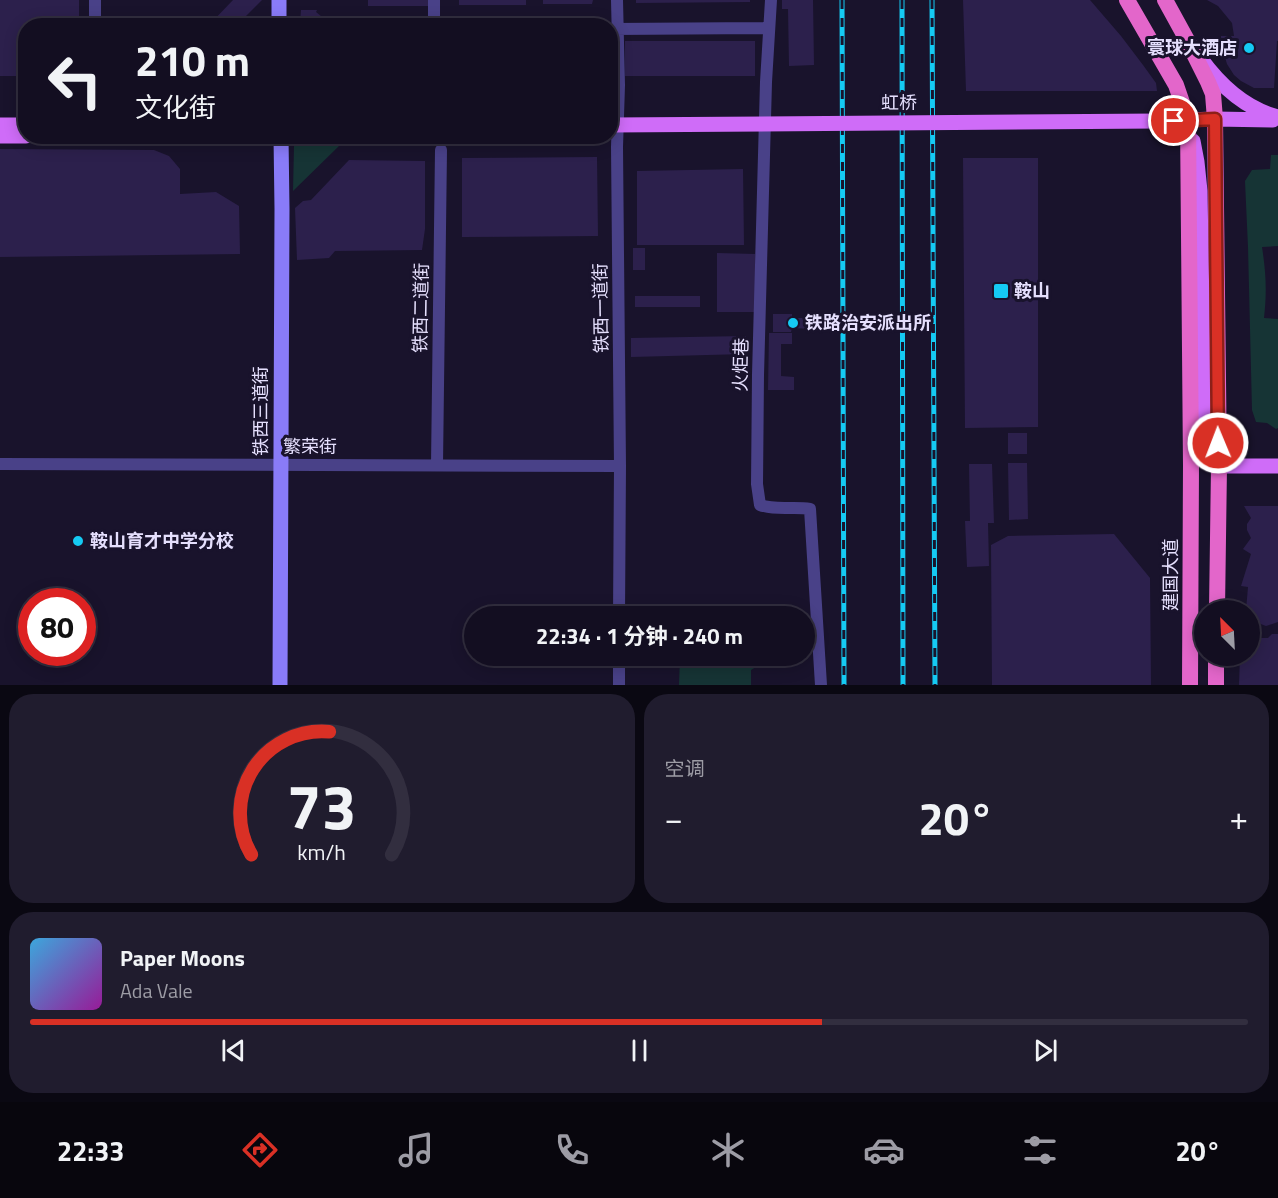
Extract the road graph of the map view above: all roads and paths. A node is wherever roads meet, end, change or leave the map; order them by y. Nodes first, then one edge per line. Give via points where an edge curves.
1 (95, 0) edge
2 (279, 0) edge
3 (434, 0) edge
4 (617, 0) edge
5 (771, 0) edge
6 (1121, 0) edge
7 (1127, 0) edge
8 (1165, 0) edge
9 (95, 18) edge
10 (279, 18) edge
11 (434, 18) edge
12 (615, 18) edge
13 (1141, 23) junction
14 (769, 28) junction
15 (618, 29) edge
16 (1187, 40) junction
17 (618, 74) edge
18 (618, 116) edge
19 (1278, 118) edge
20 (1215, 119) junction
21 (1188, 120) junction
22 (0, 124) edge
23 (18, 124) edge
24 (618, 125) edge
25 (0, 136) edge
26 (18, 136) edge
27 (281, 144) edge
28 (617, 144) edge
29 (441, 150) dead end
30 (0, 464) edge
31 (281, 465) junction
32 (437, 465) junction
33 (621, 466) junction
34 (1219, 466) junction
35 (1278, 466) edge
36 (1216, 600) edge
37 (619, 606) edge
38 (619, 666) edge
39 (1216, 666) edge
40 (280, 685) edge
41 (619, 685) edge
42 (820, 685) edge
43 (1190, 685) edge
44 (1216, 685) edge

1 - 9 street
2 - 10 main road
3 - 11 street
4 - 12 street, 铁西一道街
5 - 14 street, 火炬巷
6 - 13 main road
7 - 13 highway, 建国大道
8 - 16 highway
13 - 21 highway, 建国大道 via 1176,85
14 - 15 street
14 - 42 street, 火炬巷 via 757,484 760,505 810,510
16 - 19 main road via 1223,86
16 - 20 highway via 1213,94
17 - 18 street, 铁西一道街
19 - 20 main road, 虹桥
20 - 21 main road, 虹桥
20 - 34 highway
21 - 24 main road, 虹桥, bridge
21 - 34 main road via 1200,190 1205,442 1209,457
21 - 43 highway, 建国大道
22 - 23 main road
25 - 26 main road
27 - 31 main road, 铁西三道街
28 - 33 street, 铁西一道街
29 - 32 street, 铁西二道街
30 - 31 street, 繁荣街
31 - 32 street, 繁荣街
31 - 40 main road, 铁西三道街
32 - 33 street, 繁荣街
33 - 37 street, 铁西一道街
34 - 35 main road
34 - 36 highway
38 - 41 street
39 - 44 highway

